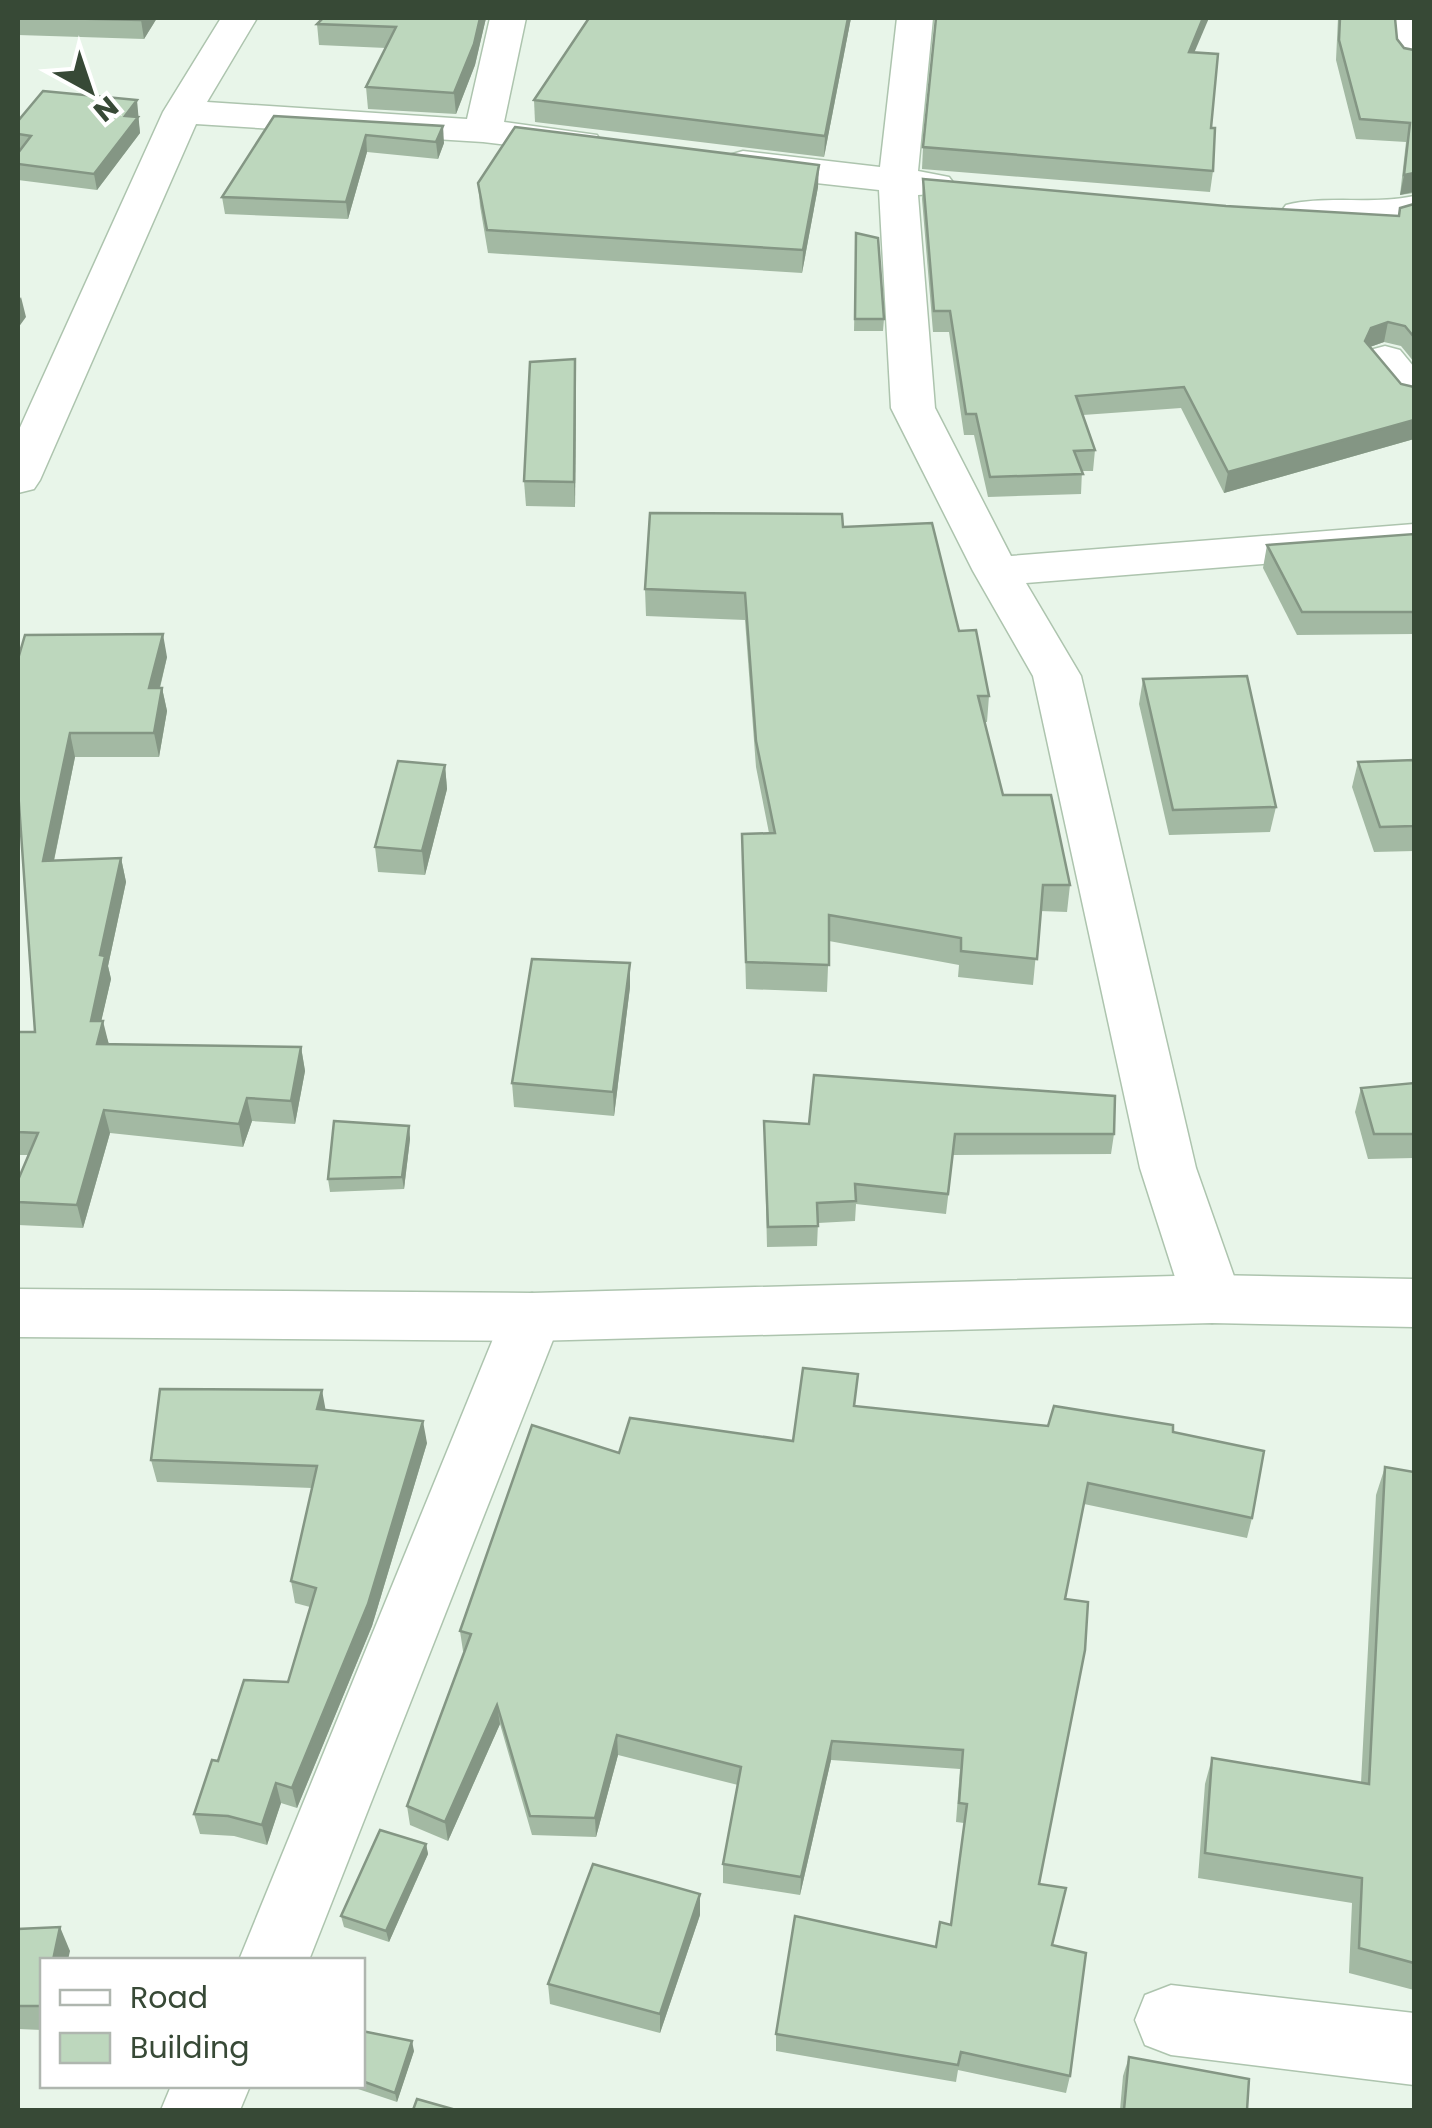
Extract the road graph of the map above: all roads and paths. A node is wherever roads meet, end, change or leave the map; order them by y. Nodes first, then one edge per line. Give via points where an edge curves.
1 (240, 18) edge
2 (508, 18) edge
3 (915, 18) edge
4 (1410, 18) edge
5 (1414, 56) edge
6 (182, 112) junction
7 (483, 130) junction
8 (621, 148) edge
9 (700, 158) edge
10 (898, 182) junction
11 (976, 189) edge
12 (1414, 208) edge
13 (1271, 213) edge
14 (1385, 359) edge
15 (1414, 394) edge
16 (18, 480) edge
17 (1414, 538) edge
18 (996, 572) junction
19 (1212, 1299) junction
20 (1414, 1302) edge
21 (18, 1314) edge
22 (532, 1317) junction
23 (275, 1958) edge
24 (1171, 2020) dead end
25 (1414, 2049) edge
26 (212, 2088) edge
27 (198, 2110) edge

1 - 6 street
2 - 7 street
3 - 10 street
4 - 5 street
6 - 7 street
6 - 16 street
7 - 8 street
9 - 10 street
10 - 11 street
10 - 18 street via 913,408
12 - 13 street via 1381,215
14 - 15 street
17 - 18 street
18 - 19 street via 1057,676 1168,1168
19 - 20 street
19 - 22 street
21 - 22 street
22 - 23 street
24 - 25 street
26 - 27 street

